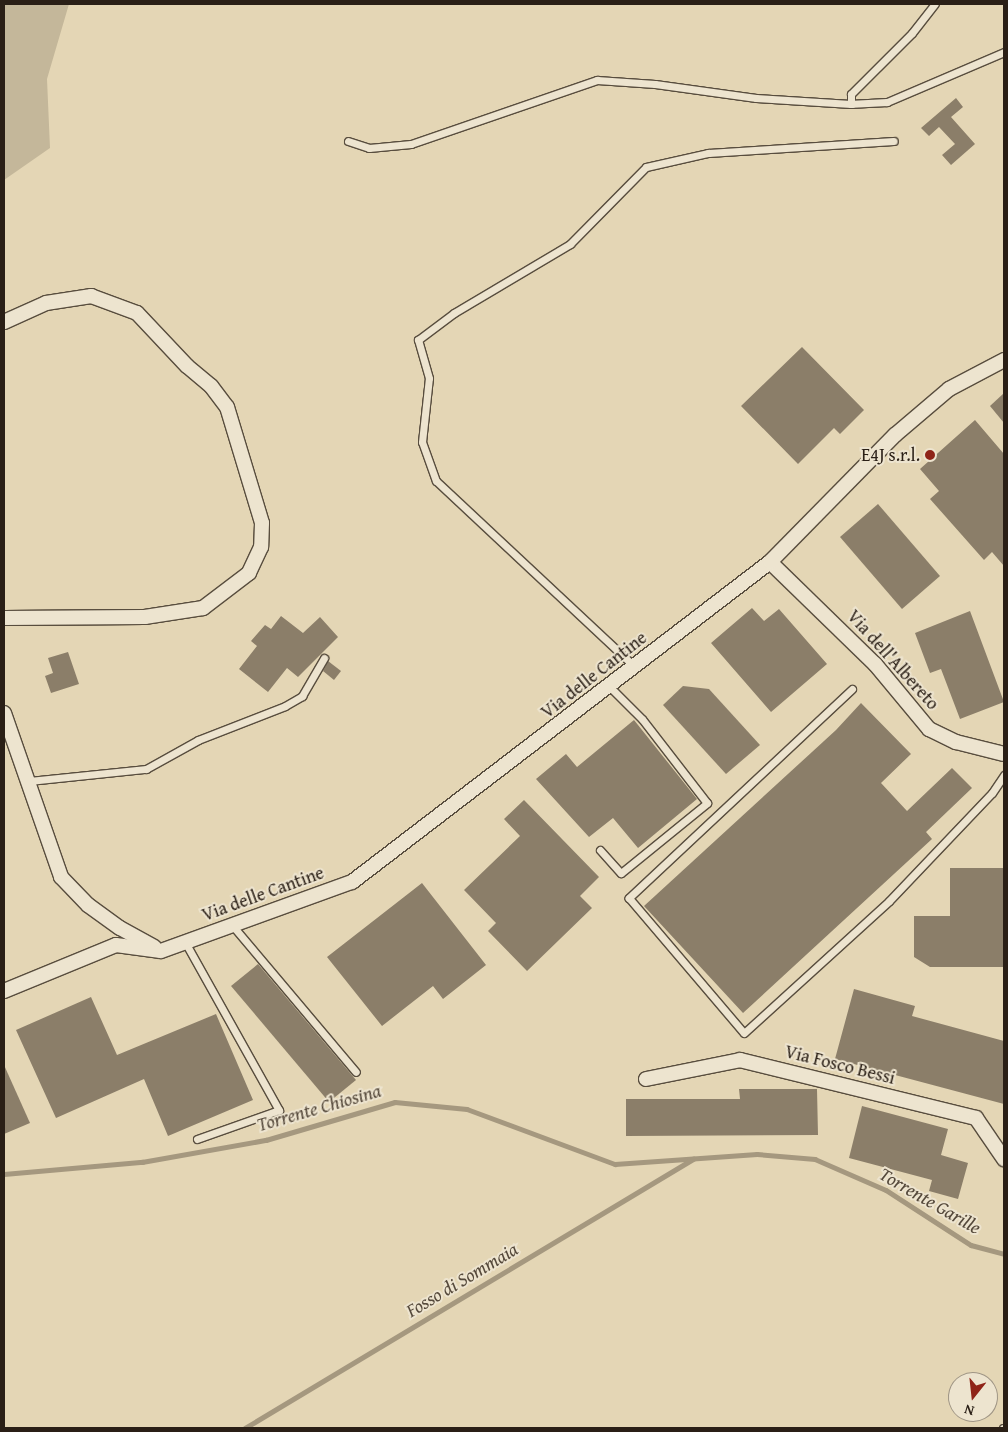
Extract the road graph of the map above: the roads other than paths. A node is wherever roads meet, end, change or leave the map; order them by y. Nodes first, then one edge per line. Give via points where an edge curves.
1 (935, 4) edge
2 (1004, 52) edge
3 (851, 104) junction
4 (894, 140) dead end
5 (348, 141) dead end
6 (4, 322) edge
7 (1004, 360) edge
8 (770, 562) junction
9 (4, 618) edge
10 (324, 658) dead end
11 (635, 667) junction
12 (610, 687) junction
13 (852, 689) dead end
14 (4, 713) edge
15 (1004, 754) edge
16 (1004, 775) edge
17 (29, 781) junction
18 (600, 850) dead end
19 (232, 925) junction
20 (185, 942) junction
21 (161, 951) junction
22 (4, 991) edge
23 (356, 1072) dead end
24 (646, 1079) dead end
25 (197, 1139) dead end
26 (1004, 1159) edge

1 - 3 lane via 912,34 850,94
2 - 3 lane via 887,102
3 - 5 lane via 756,98 655,84 596,80 411,144 369,148
4 - 11 lane via 708,153 646,167 570,244 454,313 418,340 429,378 422,442 436,481
6 - 9 street via 46,303 91,296 138,313 227,406 262,523 261,547 249,573 202,608 145,617
7 - 8 street, Via delle Cantine via 949,388 895,435
8 - 11 street, Via delle Cantine
8 - 15 street, Via dell'Albereto via 875,664 929,728 956,742
10 - 17 lane via 302,696 285,706 198,740 146,769
11 - 12 street, Via delle Cantine
12 - 18 lane via 642,720 707,803 621,873
12 - 19 street, Via delle Cantine via 352,882
13 - 16 lane via 628,898 744,1033 889,901 992,793
14 - 17 street
17 - 21 street via 61,876 104,916
19 - 20 street, Via delle Cantine
19 - 23 lane
20 - 21 street, Via delle Cantine
20 - 25 lane via 279,1110
21 - 22 street, Via delle Cantine via 116,945
24 - 26 street, Via Fosco Bessi via 740,1060 976,1118

